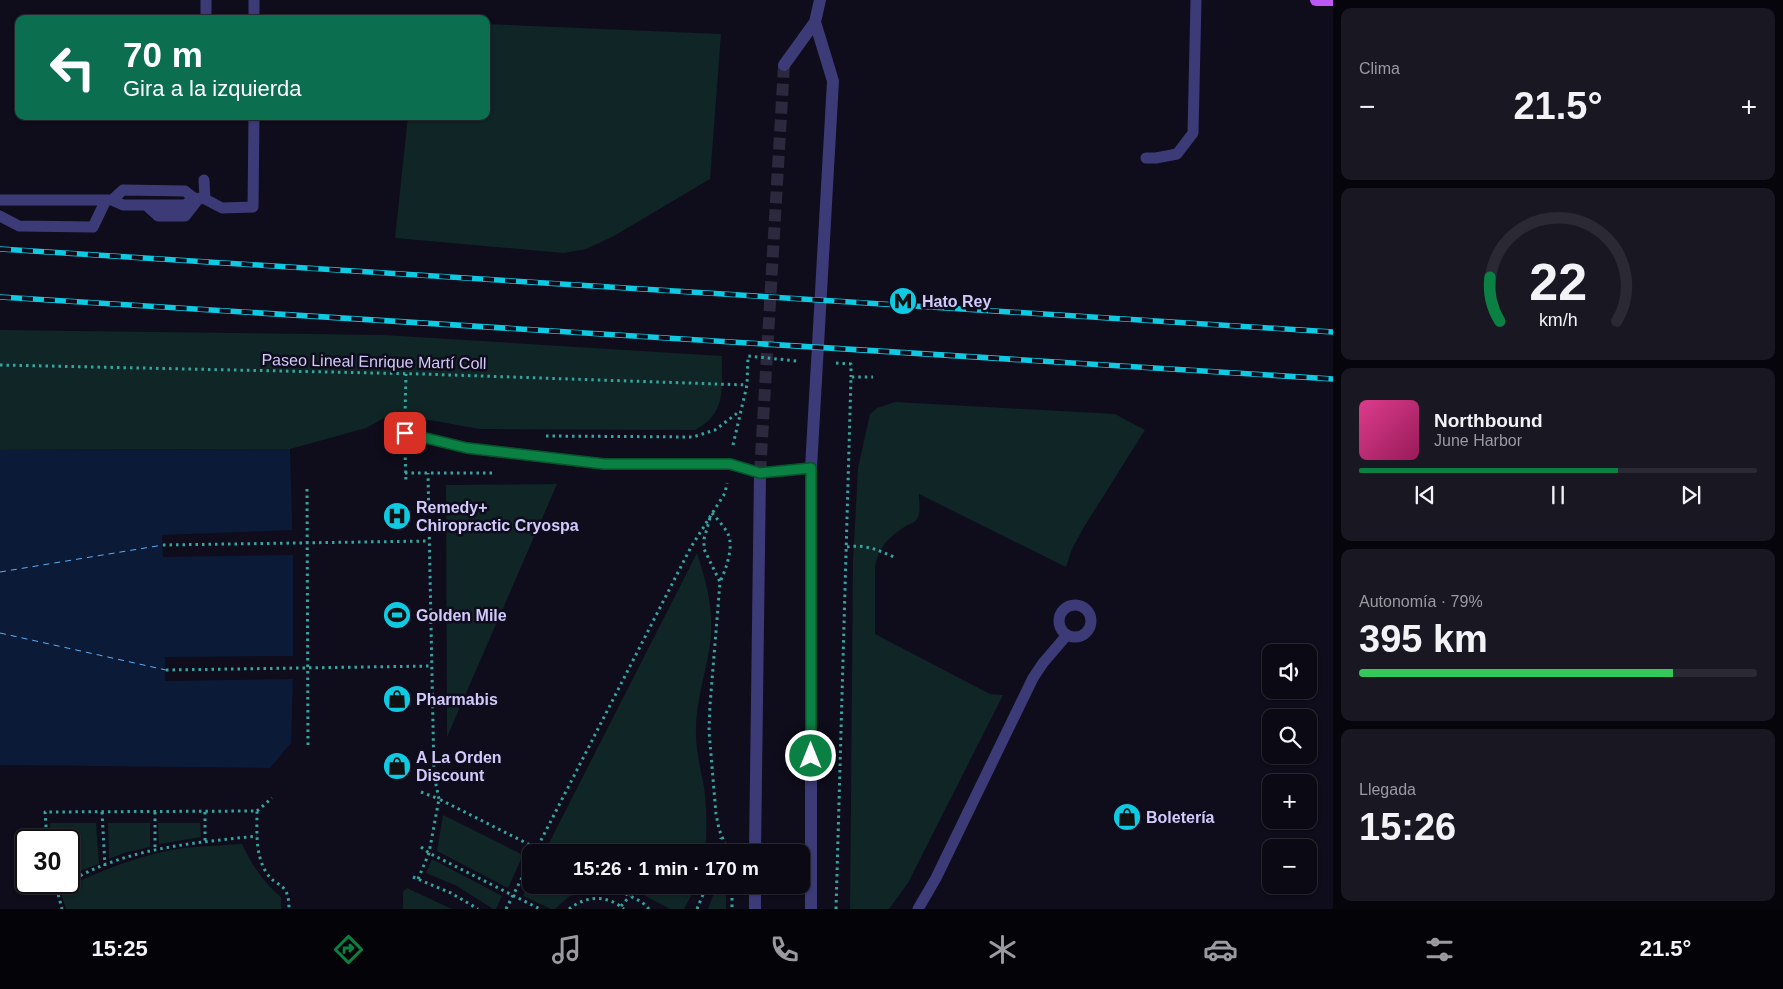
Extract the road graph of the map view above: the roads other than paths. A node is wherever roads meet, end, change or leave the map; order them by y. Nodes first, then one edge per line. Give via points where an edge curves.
1 (206, 0) edge
2 (254, 0) edge
3 (820, 0) edge
4 (1196, 0) edge
5 (1316, 0) edge
6 (1333, 0) edge
7 (206, 15) edge
8 (254, 15) edge
9 (815, 22) junction
10 (784, 65) tunnel mouth
11 (254, 120) edge
12 (1146, 158) dead end
13 (204, 180) dead end
14 (199, 199) junction
15 (0, 200) edge
16 (109, 200) junction
17 (0, 216) edge
18 (405, 433) dead end
19 (811, 468) junction
20 (760, 473) junction
21 (1067, 635) dead end
22 (755, 844) edge
23 (755, 894) edge
24 (755, 909) edge
25 (811, 909) edge
26 (918, 909) edge

1 - 7 lane
2 - 8 lane
3 - 9 street
4 - 12 lane via 1193,133 1177,154
5 - 6 main road
9 - 10 street
9 - 19 street via 833,81
11 - 14 lane via 254,207 222,208
13 - 14 lane
14 - 16 lane via 185,206 123,205
14 - 16 lane via 184,191 123,190
15 - 16 lane
16 - 17 lane via 93,227 19,226
18 - 20 lane via 467,448 604,464 730,464
19 - 20 lane
19 - 25 street
20 - 22 street
21 - 26 lane via 1033,678
23 - 24 street

